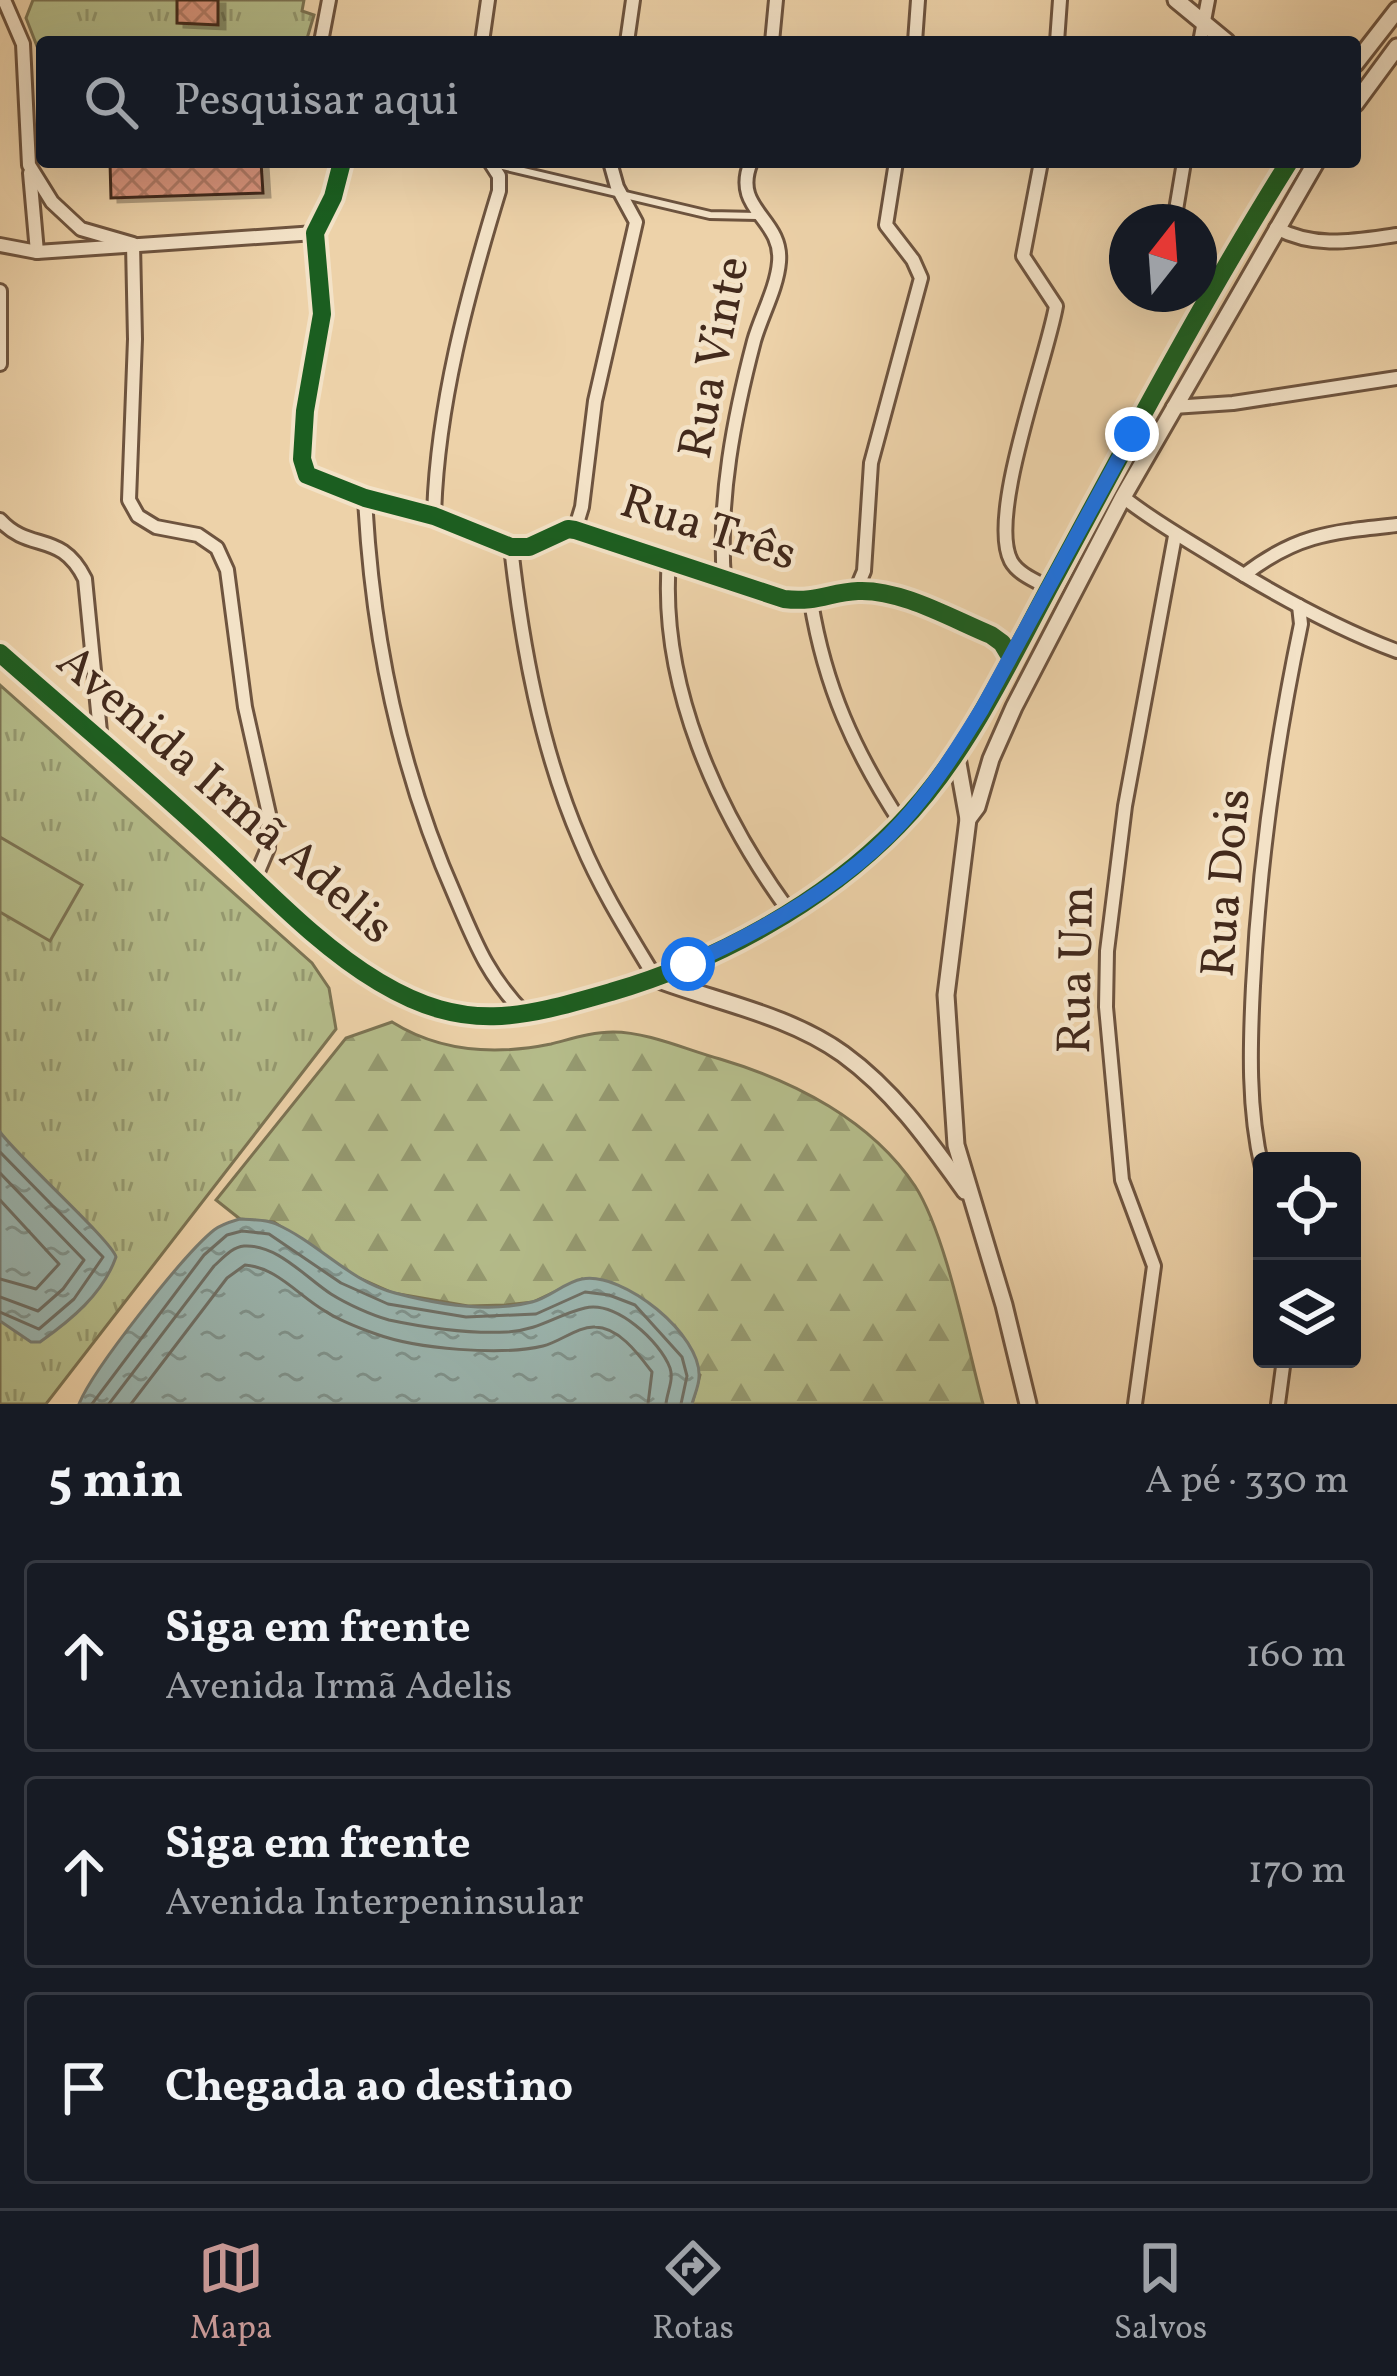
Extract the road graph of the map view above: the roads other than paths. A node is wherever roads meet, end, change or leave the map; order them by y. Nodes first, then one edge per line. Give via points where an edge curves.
1 (4, 0) edge
2 (329, 0) edge
3 (488, 0) edge
4 (633, 0) edge
5 (776, 0) edge
6 (918, 0) edge
7 (1060, 0) edge
8 (1176, 0) edge
9 (1208, 0) edge
10 (1397, 10) edge
11 (1202, 20) junction
12 (322, 36) edge
13 (483, 36) edge
14 (628, 36) edge
15 (773, 36) edge
16 (915, 36) edge
17 (1058, 36) edge
18 (1201, 36) edge
19 (1220, 36) edge
20 (1397, 46) edge
21 (1361, 56) edge
22 (1389, 71) edge
23 (1361, 98) edge
24 (29, 165) junction
25 (340, 168) edge
26 (495, 168) edge
27 (516, 168) edge
28 (612, 168) edge
29 (749, 168) edge
30 (895, 168) edge
31 (1039, 168) edge
32 (1183, 168) edge
33 (1285, 168) edge
34 (1312, 168) edge
35 (622, 194) junction
36 (1177, 204) edge
37 (761, 216) junction
38 (1276, 228) junction
39 (315, 233) junction
40 (1397, 235) edge
41 (0, 244) edge
42 (133, 244) junction
43 (37, 252) junction
44 (1217, 272) edge
45 (0, 291) edge
46 (1193, 312) edge
47 (0, 364) edge
48 (1397, 378) edge
49 (1173, 407) junction
50 (1123, 497) junction
51 (365, 498) junction
52 (434, 516) junction
53 (0, 520) edge
54 (1397, 525) edge
55 (575, 530) junction
56 (1175, 536) junction
57 (511, 547) junction
58 (669, 560) junction
59 (1244, 575) junction
60 (724, 579) junction
61 (1048, 588) junction
62 (856, 590) junction
63 (811, 602) junction
64 (1299, 606) junction
65 (1397, 651) edge
66 (0, 653) edge
67 (1010, 658) junction
68 (101, 742) junction
69 (957, 752) junction
70 (990, 762) junction
71 (968, 819) junction
72 (901, 824) junction
73 (254, 881) junction
74 (789, 911) junction
75 (656, 979) junction
76 (527, 1016) junction
77 (1260, 1152) edge
78 (971, 1201) junction
79 (1283, 1368) edge
80 (1028, 1404) edge
81 (1135, 1404) edge
82 (1278, 1404) edge

1 - 24 street via 22,44
2 - 12 street
3 - 13 street
4 - 14 street
5 - 15 street
6 - 16 street
7 - 17 street
8 - 11 street
9 - 11 street
10 - 21 street
11 - 18 street
11 - 19 street
20 - 22 street
22 - 23 street
24 - 42 street via 81,229
24 - 43 street
25 - 39 street
26 - 52 street via 499,191 461,327
27 - 35 lane
28 - 35 street
29 - 37 street, Rua Vinte via 746,197
30 - 62 street via 886,225 921,278 871,464
31 - 61 street via 1023,256 1056,306 1014,471 1007,551 1013,566
32 - 36 street
33 - 44 street, Avenida Irmã Adelis
34 - 38 street
35 - 37 lane via 710,215
35 - 55 street via 636,222
37 - 60 street, Rua Vinte via 780,259 742,390 723,517
38 - 40 street via 1334,244
38 - 49 street
39 - 42 street
39 - 51 street via 322,314 302,459 307,475
41 - 43 street
42 - 43 street
42 - 73 street via 129,500 156,527 218,548 226,570 269,814 268,848
45 - 47 street
46 - 61 street, Avenida Irmã Adelis
48 - 49 street
49 - 50 street
50 - 56 street
50 - 70 street
51 - 52 street
51 - 76 street via 385,675 415,793 488,972
52 - 57 street
53 - 68 street via 60,546 85,579
54 - 59 street via 1298,540
55 - 57 street, Rua Três
55 - 58 street, Rua Três
56 - 59 street
56 - 81 street, Rua Um via 1107,951 1122,1180 1154,1265
57 - 75 street via 526,653 580,840
58 - 60 street, Rua Três
58 - 74 street via 672,644 688,713 740,837
59 - 64 street
60 - 63 street, Rua Três
61 - 67 street, Avenida Irmã Adelis
62 - 63 street, Rua Três
62 - 67 street, Rua Três via 991,635
63 - 72 street via 834,696 861,762
64 - 65 street
64 - 77 street, Rua Dois via 1255,950
66 - 68 street, Avenida Irmã Adelis
67 - 69 street, Avenida Irmã Adelis
68 - 73 street, Avenida Irmã Adelis
69 - 70 street via 969,773
69 - 70 street via 980,739
69 - 71 street
69 - 72 street, Avenida Irmã Adelis
70 - 71 street
71 - 78 street via 946,995 956,1145
72 - 74 street, Avenida Irmã Adelis
73 - 76 street, Avenida Irmã Adelis via 380,983 478,1018
74 - 75 street, Avenida Irmã Adelis
75 - 76 street, Avenida Irmã Adelis
75 - 78 street via 840,1051 883,1085
78 - 80 street
79 - 82 street

